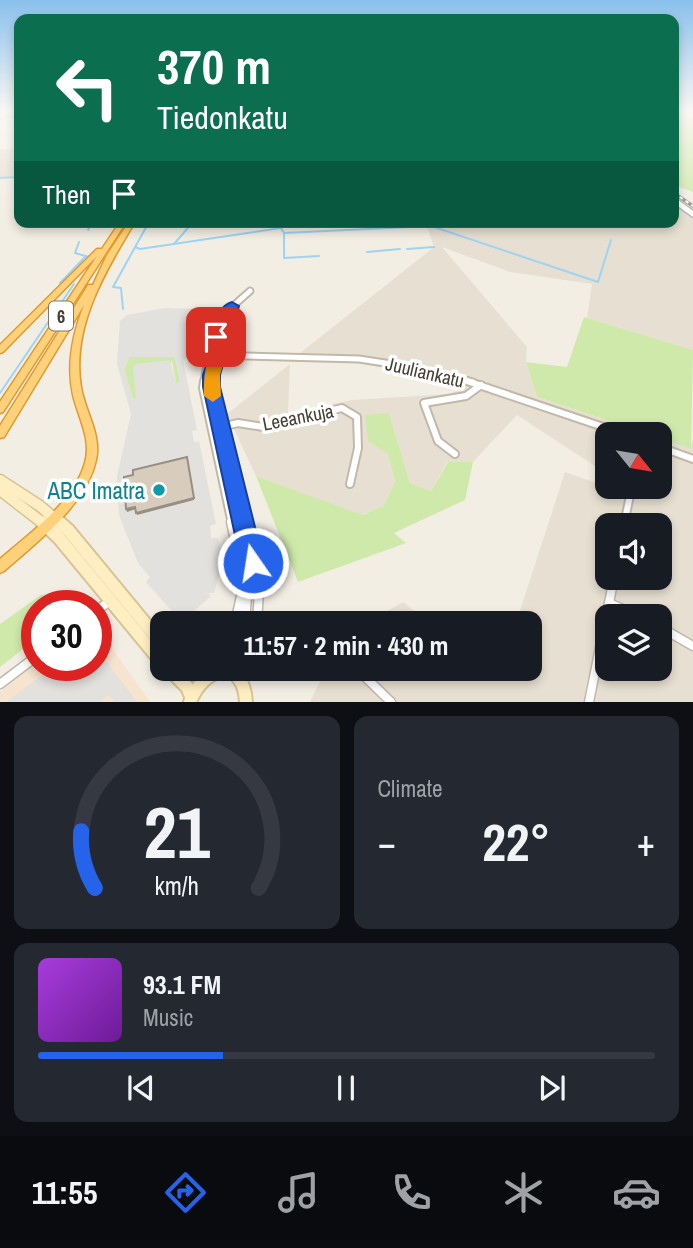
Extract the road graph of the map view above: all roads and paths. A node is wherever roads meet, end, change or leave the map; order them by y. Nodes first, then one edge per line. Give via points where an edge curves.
1 (118, 228) edge
2 (119, 228) edge
3 (128, 228) edge
4 (111, 255) junction
5 (250, 290) dead end
6 (0, 350) edge
7 (214, 355) junction
8 (481, 385) junction
9 (0, 410) edge
10 (595, 424) edge
11 (220, 428) junction
12 (211, 430) junction
13 (0, 434) edge
14 (672, 451) edge
15 (456, 454) dead end
16 (693, 458) edge
17 (350, 484) dead end
18 (2, 485) edge
19 (50, 521) junction
20 (0, 567) edge
21 (244, 580) junction
22 (102, 590) edge
23 (611, 590) edge
24 (112, 603) edge
25 (608, 603) joint
26 (239, 611) edge
27 (246, 611) edge
28 (258, 611) edge
29 (150, 629) edge
30 (672, 635) edge
31 (693, 646) edge
32 (150, 649) edge
33 (21, 668) edge
34 (181, 681) edge
35 (200, 681) edge
36 (244, 681) edge
37 (369, 681) edge
38 (0, 684) edge
39 (190, 699) edge
40 (246, 702) edge
41 (391, 702) edge
42 (589, 702) edge

1 - 6 highway
2 - 9 highway, 6
3 - 4 highway, 6
4 - 13 highway, 6
4 - 19 highway via 75,347 76,390 92,438 90,464 75,492
5 - 7 street via 232,306
7 - 8 street, Juuliankatu via 378,361
7 - 11 street via 211,387
7 - 12 street via 203,388
8 - 10 street, Juuliankatu
8 - 15 street via 466,396 424,403 438,441
11 - 12 street, Leeankuja
11 - 17 street, Leeankuja via 238,423 263,427 342,408 349,411 357,417 358,435
11 - 28 street via 259,591
12 - 21 street
14 - 16 street
18 - 19 main road
19 - 20 highway
19 - 22 main road
19 - 29 main road
21 - 26 street
21 - 27 street
23 - 25 street
24 - 32 main road
25 - 42 street
30 - 31 street
33 - 38 street
34 - 39 main road
35 - 39 main road
36 - 40 main road
37 - 41 street

